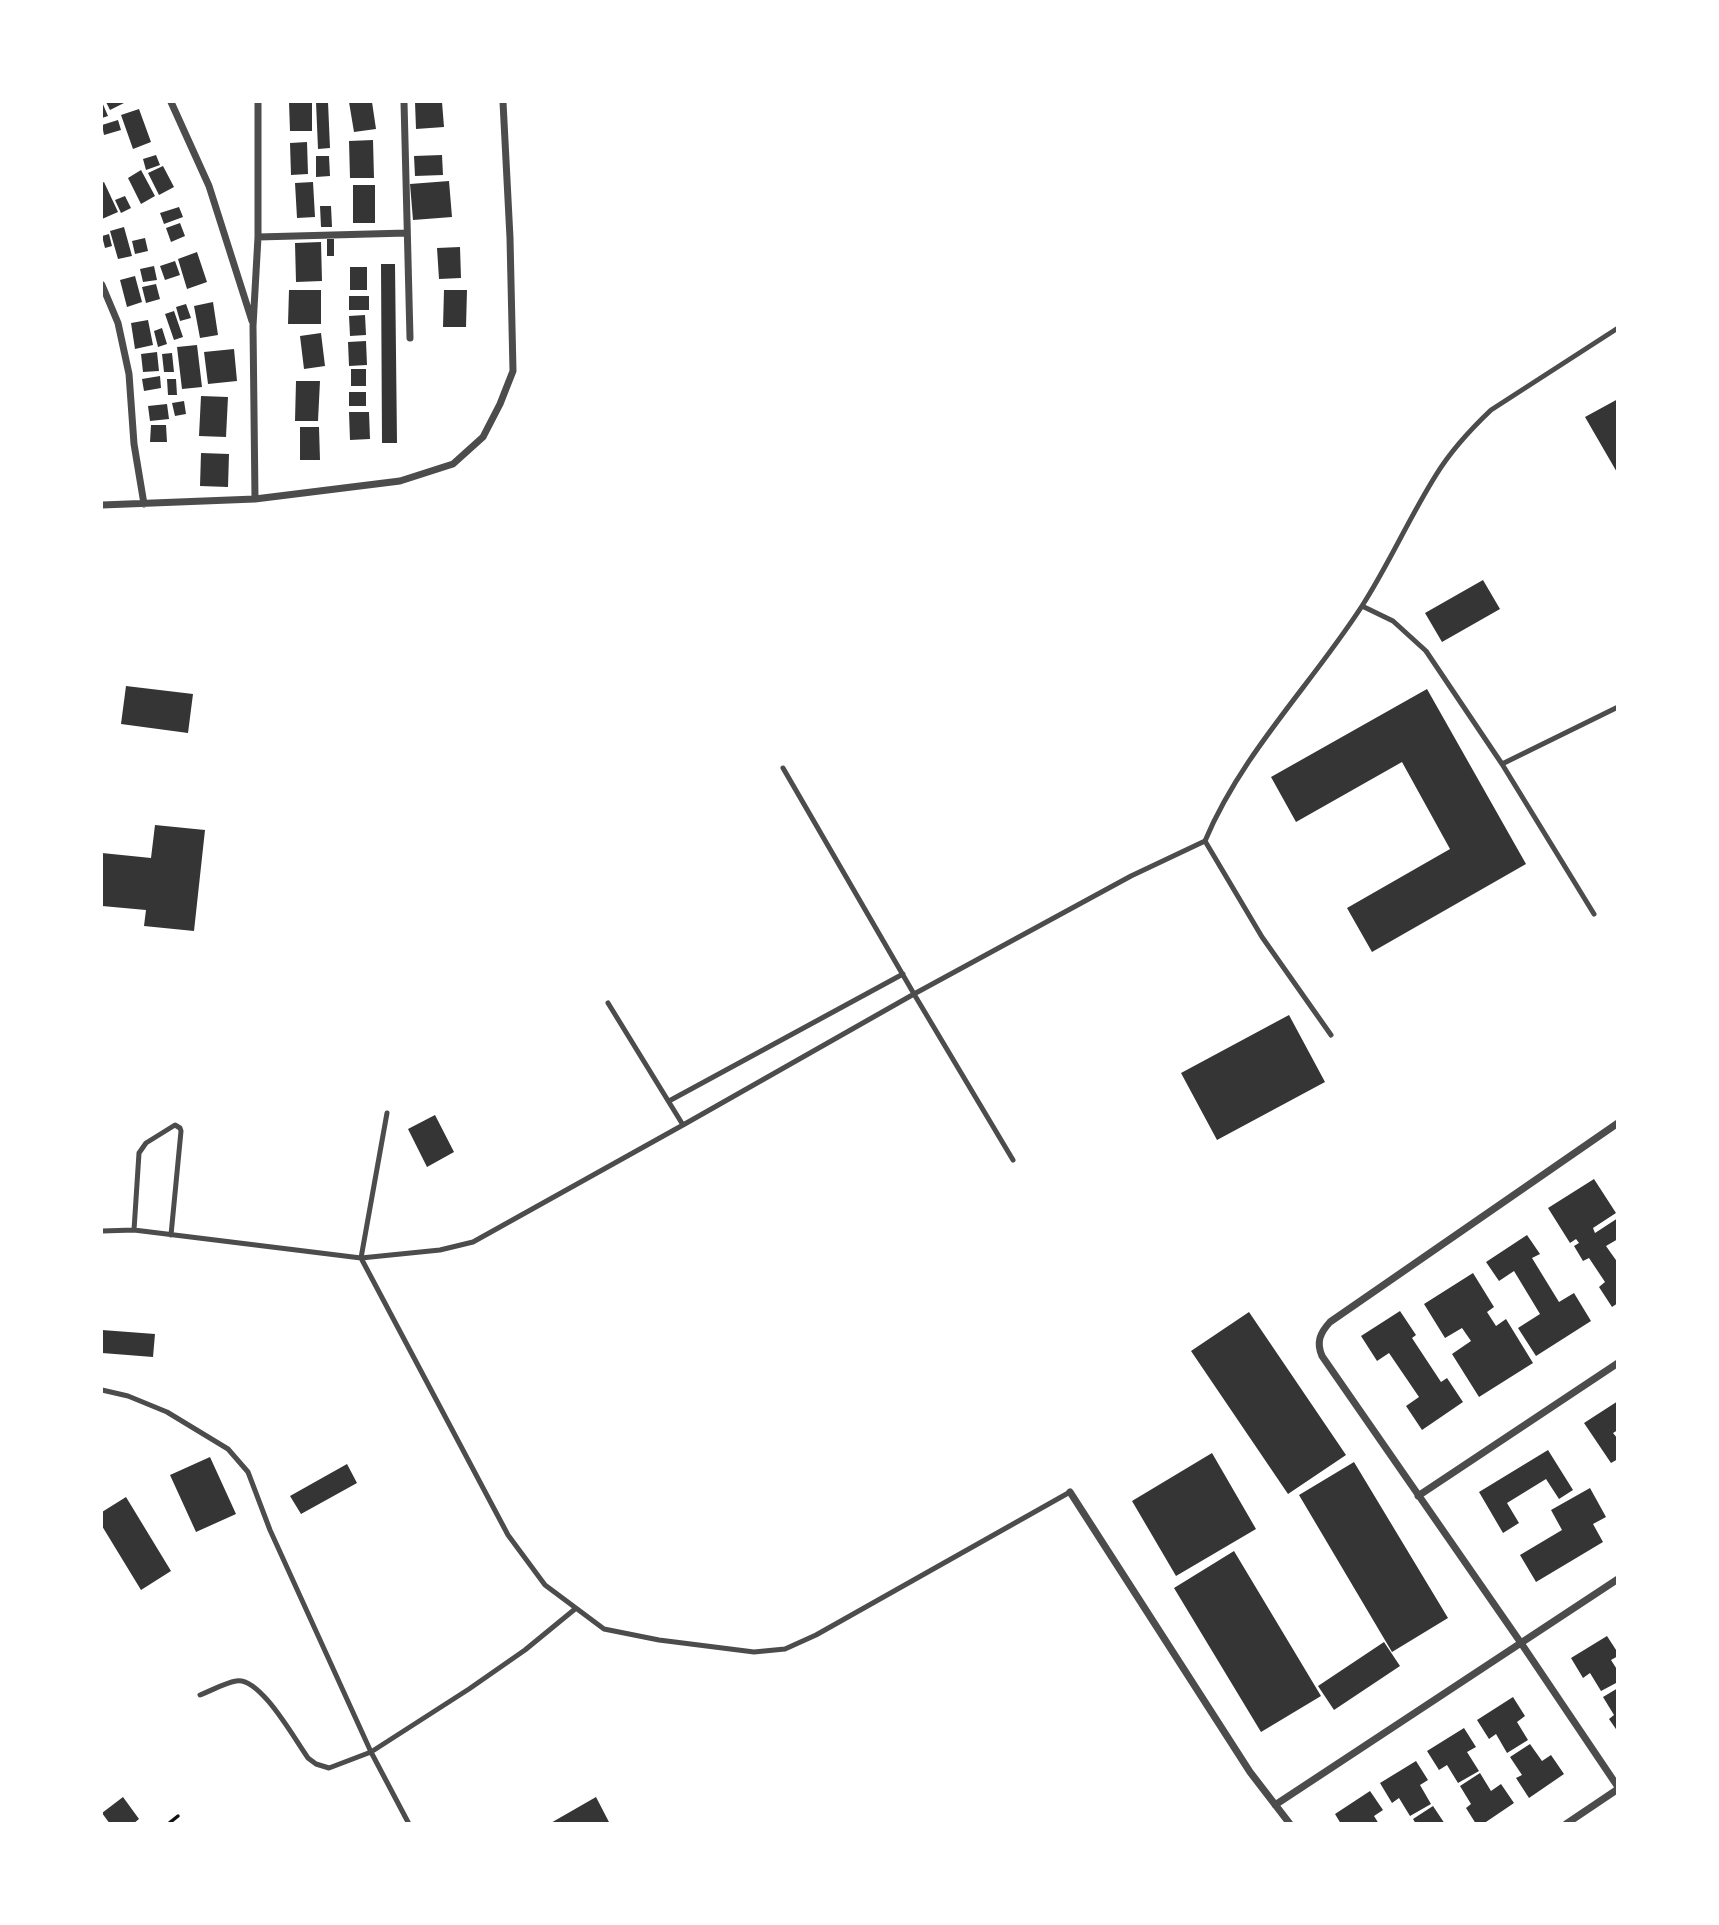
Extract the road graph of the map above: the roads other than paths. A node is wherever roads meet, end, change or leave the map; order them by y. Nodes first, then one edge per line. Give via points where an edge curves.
1 (171, 102) edge
2 (258, 102) edge
3 (404, 102) edge
4 (503, 102) edge
5 (407, 233) junction
6 (258, 237) junction
7 (102, 285) edge
8 (253, 326) junction
9 (1618, 328) edge
10 (410, 338) dead end
11 (256, 499) junction
12 (144, 504) junction
13 (102, 505) edge
14 (1362, 606) junction
15 (1618, 707) edge
16 (1502, 764) junction
17 (783, 768) dead end
18 (1205, 841) junction
19 (1594, 915) dead end
20 (903, 974) junction
21 (914, 994) junction
22 (608, 1003) dead end
23 (1331, 1035) dead end
24 (669, 1101) junction
25 (387, 1113) dead end
26 (1618, 1124) edge
27 (683, 1125) junction
28 (1013, 1160) dead end
29 (134, 1230) junction
30 (102, 1231) edge
31 (172, 1235) junction
32 (361, 1258) junction
33 (1618, 1363) edge
34 (102, 1390) edge
35 (1070, 1493) joint
36 (1418, 1496) junction
37 (1618, 1579) edge
38 (575, 1609) junction
39 (1521, 1643) junction
40 (200, 1695) dead end
41 (371, 1752) junction
42 (1618, 1788) edge
43 (1276, 1805) junction
44 (409, 1824) edge
45 (1290, 1824) edge
46 (1566, 1824) edge

1 - 8 street via 209,186
2 - 6 street
3 - 5 street
4 - 11 street via 513,370 482,437 453,464 400,481
5 - 6 street
5 - 10 street
6 - 8 street
7 - 12 street via 118,323 129,374
8 - 11 street
9 - 14 lane via 1491,410 1474,427 1437,473
11 - 12 street
12 - 13 street
14 - 16 lane via 1394,621 1426,651
14 - 18 lane via 1274,725 1215,817
15 - 16 lane
16 - 19 lane
17 - 20 lane
18 - 21 lane
18 - 23 lane via 1262,937
20 - 21 lane
20 - 24 lane
21 - 27 lane
21 - 28 lane
22 - 24 lane
24 - 27 lane
25 - 32 lane
26 - 36 street via 1322,1330 1318,1347 1322,1356
27 - 32 lane via 473,1242
29 - 30 lane
29 - 31 lane
29 - 31 lane via 139,1153 146,1143 175,1125 181,1131
31 - 32 lane
32 - 38 lane via 508,1535 545,1585
33 - 36 street
34 - 41 lane via 167,1412 228,1449 248,1472
35 - 38 lane via 785,1648 754,1652 659,1640 604,1629
35 - 43 street via 1250,1772
36 - 39 street
37 - 39 street
38 - 41 lane via 525,1650
39 - 42 street
39 - 43 street
40 - 41 lane via 238,1680 252,1684 316,1764 329,1768
41 - 44 lane
42 - 46 street
43 - 45 street

